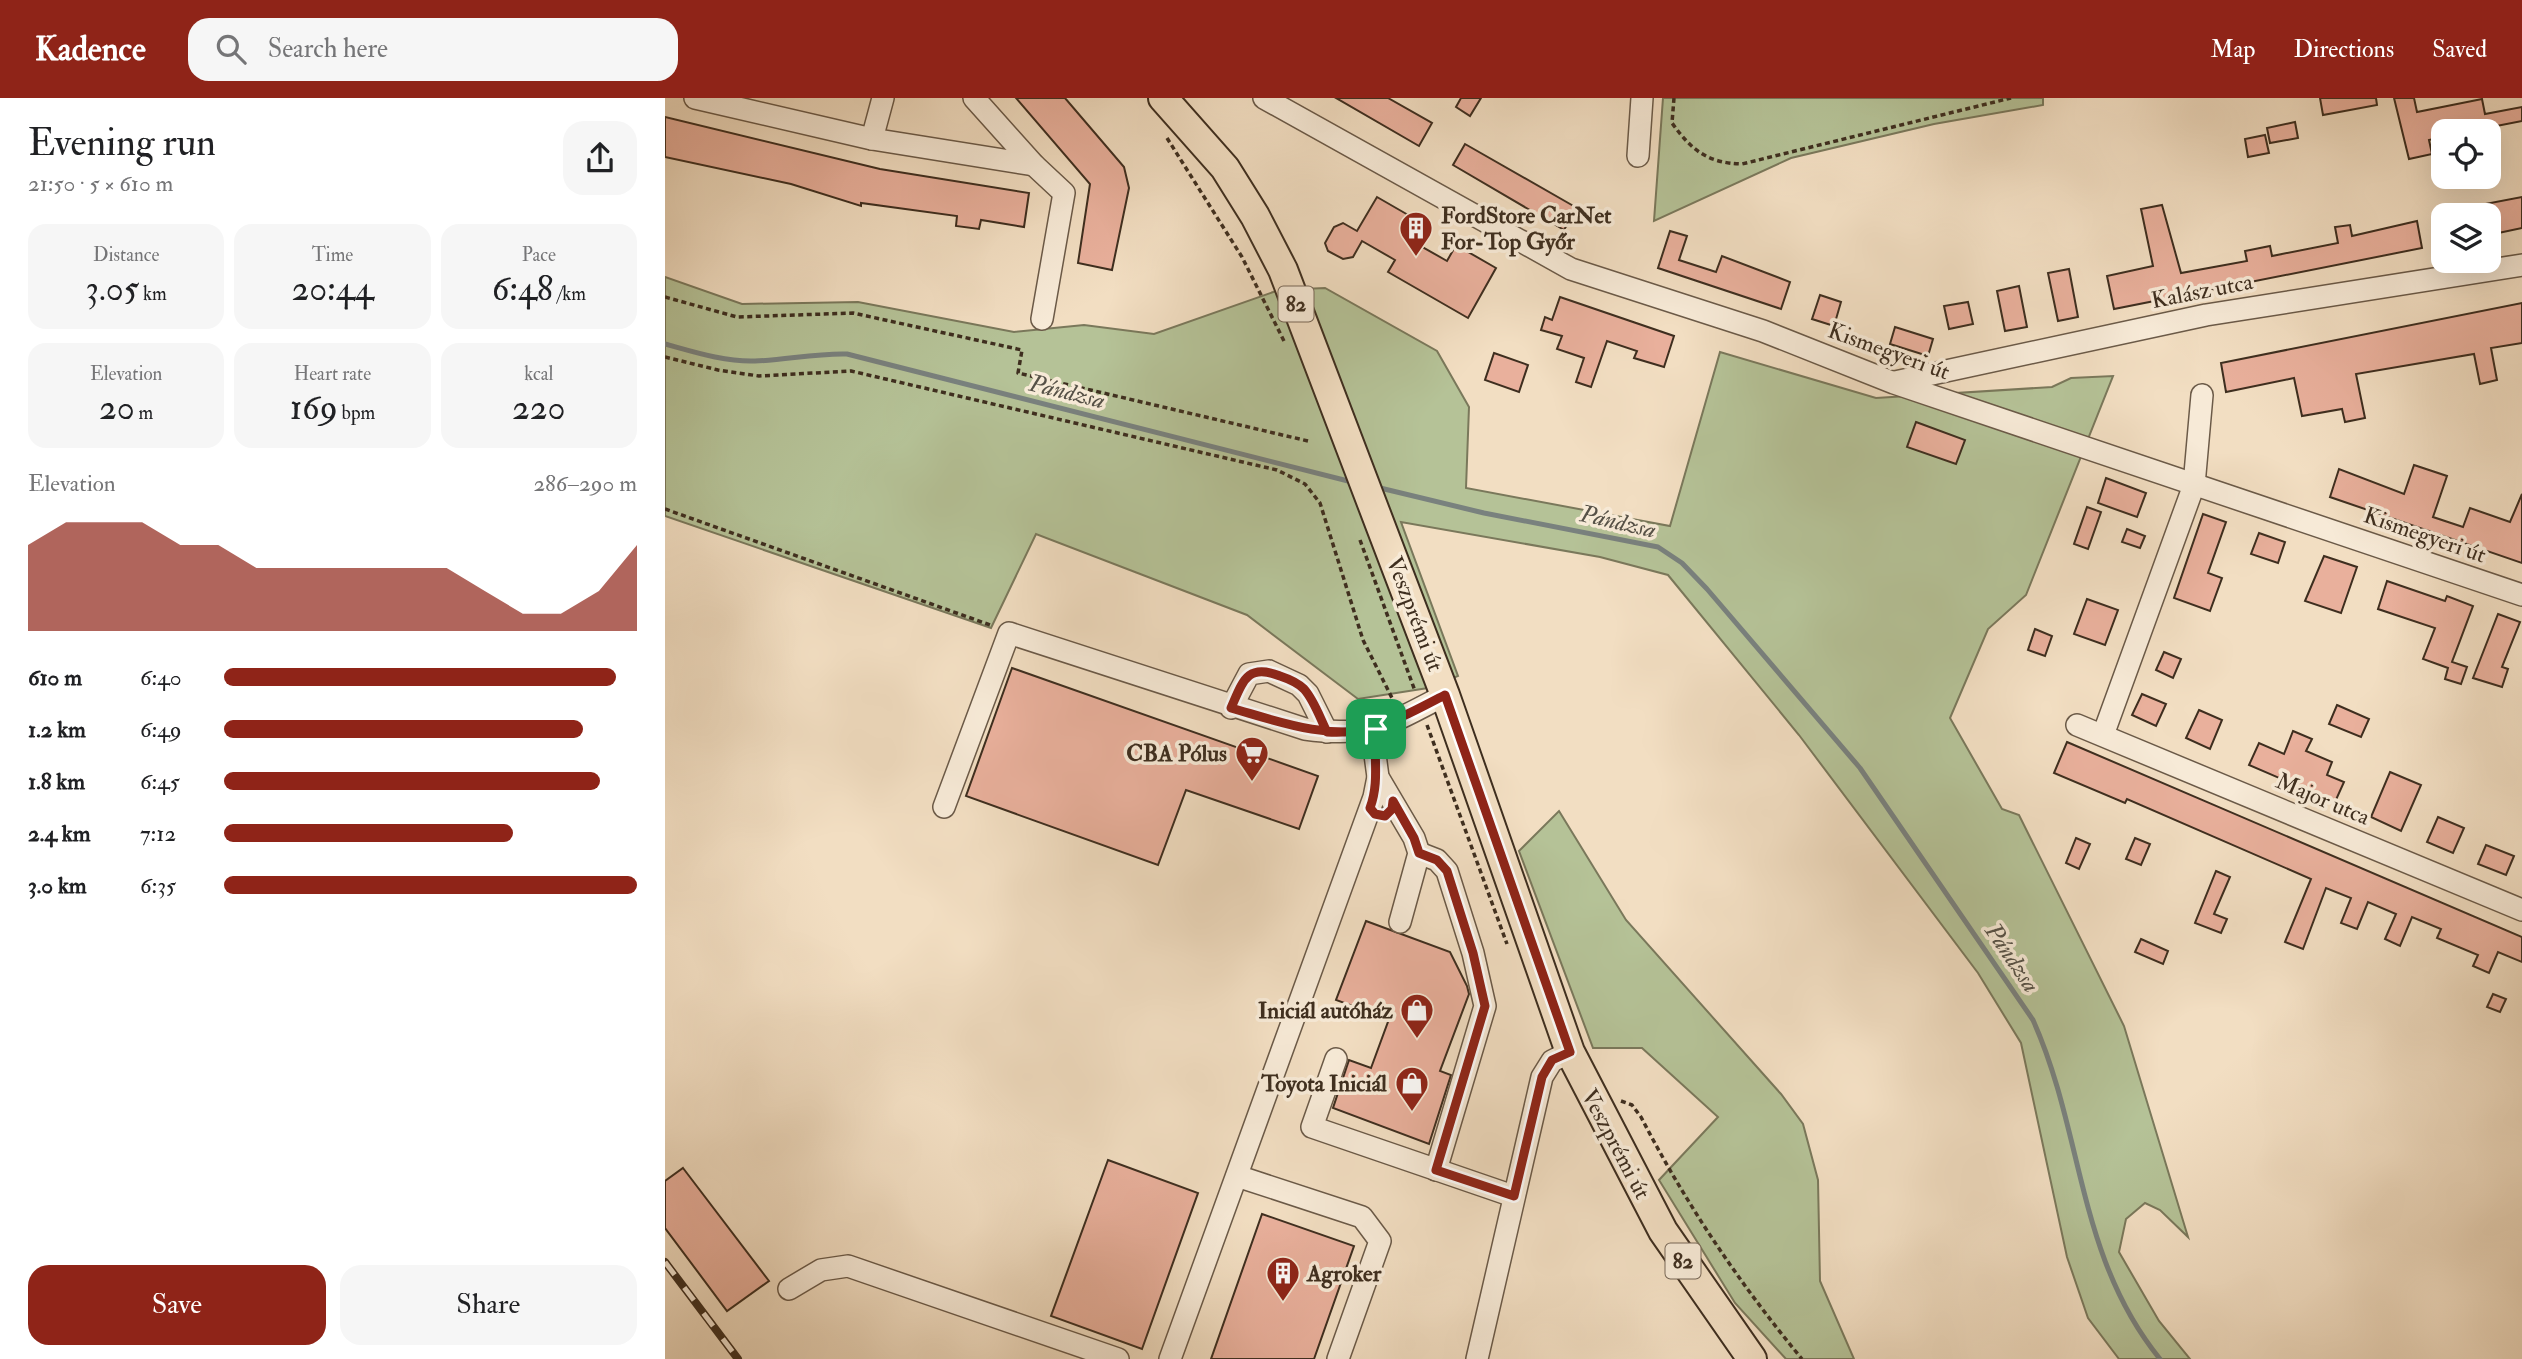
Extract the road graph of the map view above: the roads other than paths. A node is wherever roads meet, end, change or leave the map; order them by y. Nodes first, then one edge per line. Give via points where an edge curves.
1 (695, 98) edge
2 (883, 98) edge
3 (974, 98) edge
4 (1163, 98) edge
5 (1181, 98) edge
6 (1264, 98) edge
7 (1642, 98) edge
8 (871, 139) junction
9 (1638, 156) dead end
10 (1034, 165) junction
11 (1225, 168) junction
12 (2522, 265) edge
13 (1042, 318) dead end
14 (1894, 383) junction
15 (2202, 395) dead end
16 (2194, 485) junction
17 (2522, 595) edge
18 (1433, 701) junction
19 (1231, 708) junction
20 (2077, 725) dead end
21 (1376, 729) junction
22 (1327, 732) junction
23 (2103, 735) junction
24 (1378, 776) junction
25 (1393, 801) junction
26 (944, 807) dead end
27 (1370, 808) junction
28 (1419, 853) junction
29 (2522, 910) edge
30 (1400, 922) dead end
31 (1570, 1052) junction
32 (1336, 1059) dead end
33 (1436, 1170) junction
34 (1237, 1176) junction
35 (1514, 1196) junction
36 (789, 1289) dead end
37 (1118, 1359) edge
38 (1170, 1359) edge
39 (1338, 1359) edge
40 (1477, 1359) edge
41 (1752, 1359) edge

1 - 8 street
2 - 8 street
3 - 10 street
4 - 11 main road, Veszprémi út / 82
5 - 11 main road, Veszprémi út / 82 via 1207,130
6 - 14 street, Kismegyeri út via 1571,269 1763,331
7 - 9 street
8 - 10 street
10 - 13 street via 1064,193
11 - 18 main road, Veszprémi út / 82 via 1283,270 1352,446
12 - 14 street, Kalász utca via 2206,315
14 - 16 street, Kismegyeri út
15 - 16 street
16 - 17 street, Kismegyeri út
16 - 23 street
18 - 21 street
18 - 31 main road, Veszprémi út / 82
19 - 22 street
19 - 22 street via 1249,674 1269,671 1304,689
19 - 26 street via 1009,633
20 - 23 street, Major utca
21 - 22 street
21 - 24 street
23 - 29 street, Major utca
24 - 25 street
24 - 27 street
25 - 27 street via 1385,816
25 - 28 street
27 - 34 street
28 - 30 street
28 - 33 street via 1437,860 1447,871 1485,1006
31 - 35 street via 1552,1060 1542,1077
31 - 41 main road, Veszprémi út / 82 via 1663,1231
32 - 33 street via 1312,1127
33 - 35 street
34 - 38 street
34 - 39 street via 1362,1217 1380,1241
35 - 40 street
36 - 37 street via 821,1270 848,1266

